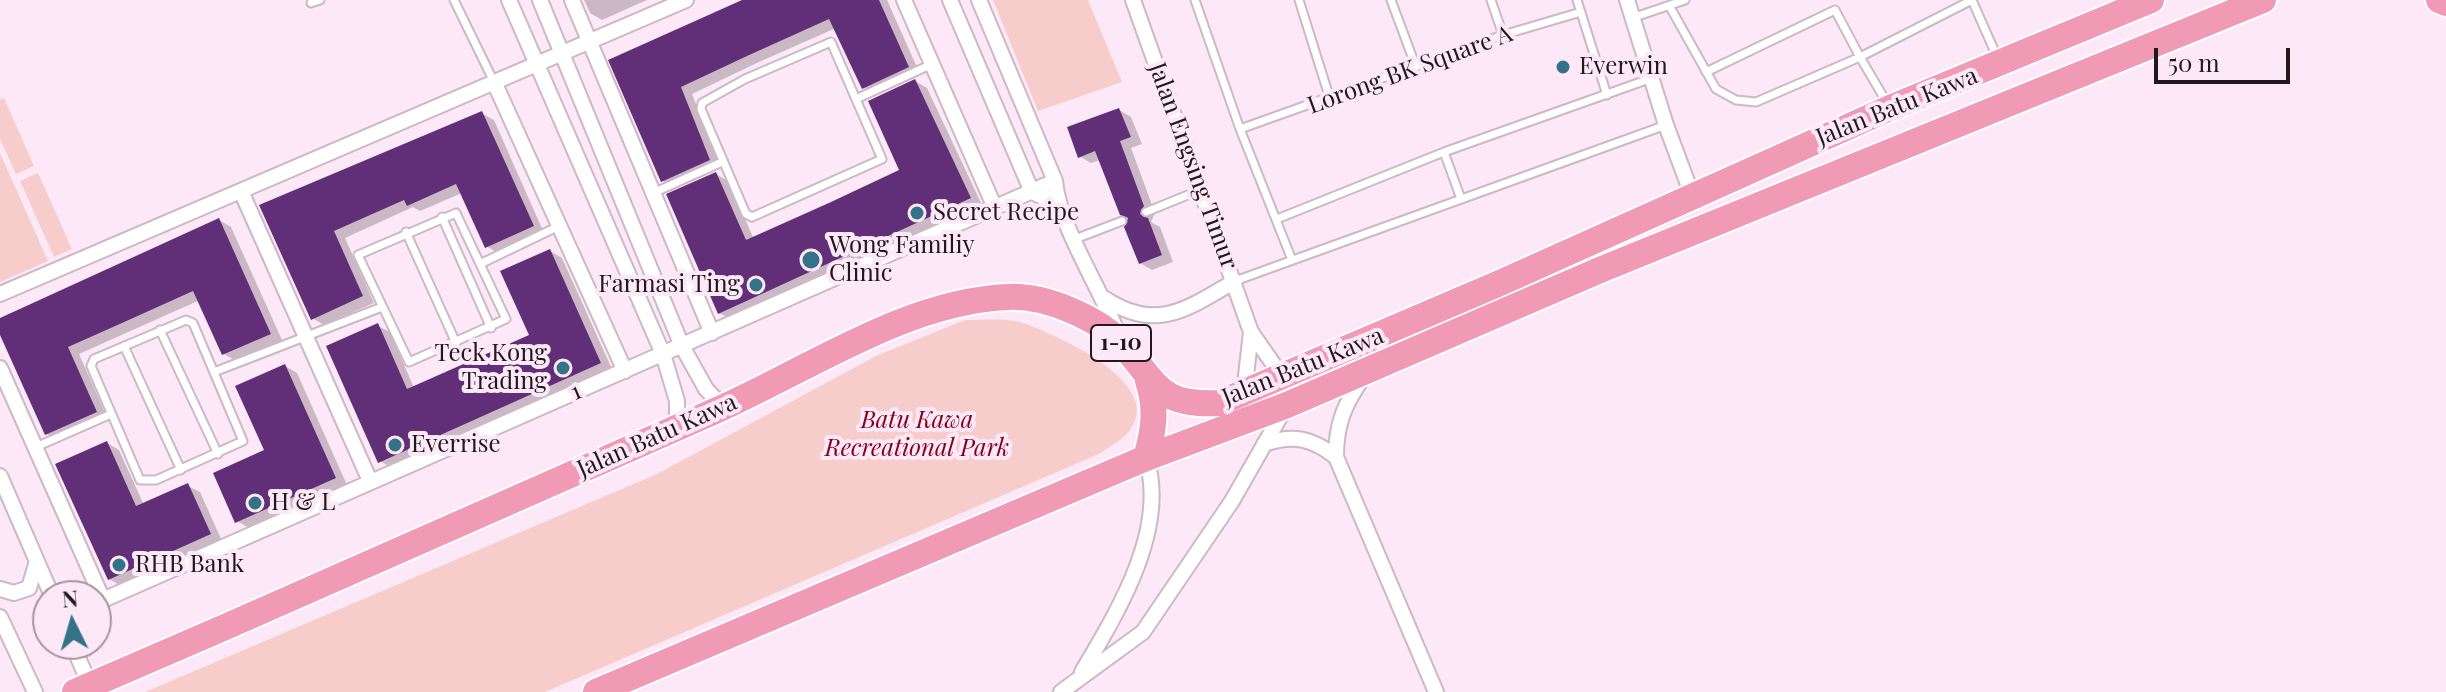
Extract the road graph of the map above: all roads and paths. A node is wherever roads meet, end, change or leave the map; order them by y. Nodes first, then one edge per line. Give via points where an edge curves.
1 (454, 0) edge
2 (509, 0) edge
3 (540, 0) edge
4 (572, 0) edge
5 (686, 0) edge
6 (904, 0) edge
7 (950, 0) edge
8 (979, 0) edge
9 (1133, 0) edge
10 (1195, 0) edge
11 (1299, 0) edge
12 (1391, 0) edge
13 (1491, 0) edge
14 (1577, 0) edge
15 (1627, 0) edge
16 (1685, 0) edge
17 (1830, 0) edge
18 (1972, 0) edge
19 (2151, 0) edge
20 (2263, 0) edge
21 (2439, 0) edge
22 (2446, 1) edge
23 (1670, 7) junction
24 (1835, 10) junction
25 (1581, 12) junction
26 (1632, 18) junction
27 (1503, 35) junction
28 (590, 43) junction
29 (563, 55) junction
30 (1860, 57) junction
31 (932, 64) junction
32 (2001, 65) junction
33 (537, 66) junction
34 (1416, 67) junction
35 (1706, 72) junction
36 (1652, 78) junction
37 (495, 84) junction
38 (1607, 95) junction
39 (856, 99) junction
40 (1330, 99) junction
41 (1890, 108) junction
42 (1666, 125) junction
43 (1240, 129) junction
44 (1444, 152) junction
45 (722, 162) junction
46 (1055, 181) junction
47 (1202, 189) junction
48 (241, 191) junction
49 (1032, 192) junction
50 (653, 193) junction
51 (1692, 195) junction
52 (1461, 199) junction
53 (1057, 203) junction
54 (995, 208) junction
55 (1146, 212) dead end
56 (442, 217) junction
57 (1277, 219) junction
58 (1122, 221) dead end
59 (560, 226) junction
60 (406, 232) junction
61 (1075, 239) junction
62 (1292, 260) junction
63 (482, 263) junction
64 (1235, 281) junction
65 (0, 294) edge
66 (1104, 298) junction
67 (382, 307) junction
68 (491, 328) junction
69 (160, 330) junction
70 (1251, 332) junction
71 (712, 333) junction
72 (306, 336) junction
73 (456, 343) junction
74 (1122, 343) junction
75 (124, 346) junction
76 (682, 346) junction
77 (663, 354) junction
78 (0, 368) edge
79 (1369, 369) junction
80 (625, 371) junction
81 (214, 372) junction
82 (1283, 378) junction
83 (1148, 381) junction
84 (1244, 393) junction
85 (1287, 405) junction
86 (723, 407) junction
87 (111, 414) junction
88 (677, 428) junction
89 (1264, 444) junction
90 (35, 447) junction
91 (218, 454) junction
92 (1336, 457) junction
93 (1146, 458) junction
94 (181, 470) junction
95 (0, 476) edge
96 (370, 481) junction
97 (37, 561) junction
98 (45, 580) edge
99 (90, 580) edge
100 (0, 589) edge
101 (112, 595) edge
102 (0, 617) edge
103 (6, 648) edge
104 (76, 660) edge
105 (1080, 675) junction
106 (83, 689) edge
107 (35, 692) edge
108 (596, 692) edge
109 (1061, 692) edge
110 (1436, 692) edge

1 - 37 lane
2 - 33 street
3 - 29 street
4 - 28 street
5 - 28 street
6 - 31 street
7 - 49 street
8 - 46 street
9 - 47 street, Jalan Engsing Timur
10 - 43 lane
11 - 40 lane
12 - 34 lane
13 - 27 lane
14 - 25 lane
15 - 26 street
16 - 23 lane
17 - 24 lane
18 - 30 lane
18 - 32 lane
19 - 32 highway, Jalan Batu Kawa / 1-10
20 - 79 highway, Jalan Batu Kawa
21 - 22 highway
23 - 26 lane
23 - 35 lane
24 - 30 lane
24 - 35 lane
25 - 27 lane, Lorong BK Square A
25 - 38 lane
26 - 36 street
27 - 34 lane, Lorong BK Square A
28 - 29 street
28 - 50 street
29 - 33 street
29 - 76 street
30 - 35 lane via 1756,102 1736,100 1716,89
30 - 41 lane
31 - 39 lane
31 - 54 street
32 - 41 highway, Jalan Batu Kawa / 1-10
33 - 37 street
33 - 77 street
34 - 40 lane, Lorong BK Square A
36 - 38 lane
36 - 42 street
37 - 48 street
37 - 59 street
38 - 44 lane
39 - 45 lane via 831,42 745,79 702,103
39 - 45 lane via 881,154 879,162 752,217
40 - 43 lane, Lorong BK Square A
41 - 51 highway, Jalan Batu Kawa / 1-10
42 - 51 street
42 - 52 lane
43 - 57 lane
44 - 52 lane
44 - 57 lane
45 - 50 lane
46 - 49 street, 1
46 - 53 street
47 - 55 lane
47 - 64 street, Jalan Engsing Timur
48 - 65 street
48 - 72 street
49 - 53 street
49 - 54 street, 1
50 - 71 street
51 - 82 highway, Jalan Batu Kawa / 1-10
52 - 62 lane
53 - 61 street
54 - 71 street, 1
56 - 60 lane
56 - 63 lane via 461,217
56 - 68 lane
57 - 62 lane
58 - 61 lane
59 - 63 lane
59 - 80 street
60 - 67 lane via 358,255
60 - 73 lane
61 - 66 street
62 - 64 lane
63 - 68 lane via 506,319
64 - 66 street via 1178,313 1156,317 1136,315
64 - 70 street, Jalan Engsing Timur
66 - 74 street
67 - 72 lane
67 - 73 lane via 409,362
68 - 73 lane
69 - 75 lane
69 - 81 lane via 186,320 193,323
69 - 91 lane
70 - 82 street, Jalan Engsing Timur
70 - 84 street, Jalan Engsing Timur
71 - 76 street, 1
72 - 81 lane
72 - 96 street
74 - 83 highway, Jalan Batu Kawa / 1-10
74 - 86 highway, Jalan Batu Kawa / 1-10 via 1095,324 1048,304 1013,296 964,301 923,312
75 - 87 lane via 94,359 91,366
75 - 94 lane
76 - 77 street, 1
76 - 86 street via 706,389
77 - 80 street, 1
77 - 88 street via 677,401
78 - 90 street
79 - 85 highway, Jalan Batu Kawa
79 - 92 street via 1346,403 1336,430
80 - 96 street, 1
81 - 91 lane via 243,441
82 - 84 highway, Jalan Batu Kawa / 1-10
83 - 84 highway, Jalan Batu Kawa / 1-10 via 1176,400 1195,405
83 - 93 highway via 1155,420
85 - 89 street
85 - 93 highway, Jalan Batu Kawa
86 - 88 highway, Jalan Batu Kawa / 1-10
87 - 90 lane
87 - 94 lane via 140,480
88 - 106 highway, Jalan Batu Kawa / 1-10
89 - 92 street via 1295,437 1317,442
89 - 105 street via 1143,632
90 - 99 street
91 - 94 lane
92 - 110 street
93 - 105 street via 1151,503 1141,561
93 - 108 highway, Jalan Batu Kawa
95 - 97 street
96 - 101 street, 1
97 - 98 street
97 - 100 street via 29,588 14,593
102 - 103 street
103 - 107 street
104 - 106 street
105 - 109 street

